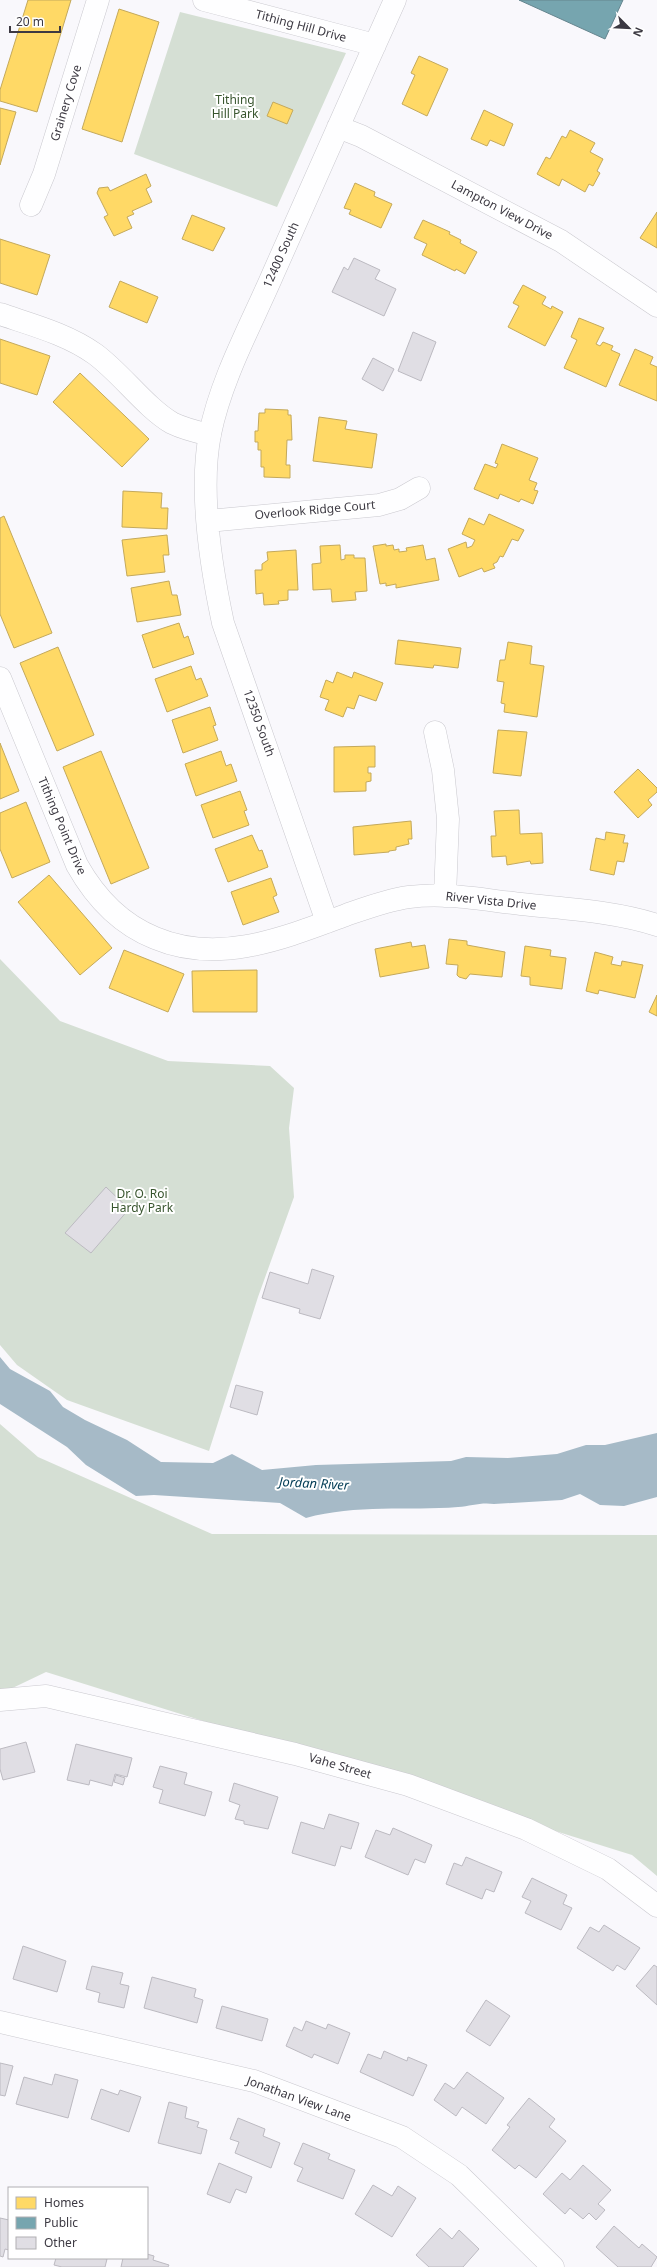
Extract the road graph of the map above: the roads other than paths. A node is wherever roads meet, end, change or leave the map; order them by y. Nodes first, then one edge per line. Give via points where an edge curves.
1 (98, 0) edge
2 (204, 0) edge
3 (395, 0) edge
4 (374, 45) junction
5 (338, 127) junction
6 (31, 205) dead end
7 (657, 306) edge
8 (0, 314) edge
9 (210, 435) junction
10 (419, 488) dead end
11 (208, 521) junction
12 (0, 678) edge
13 (435, 732) dead end
14 (445, 896) junction
15 (328, 922) junction
16 (657, 925) edge
17 (0, 1700) edge
18 (657, 1906) edge
19 (0, 2022) edge
20 (553, 2267) edge

1 - 6 street, Grainery Cove via 44,174
2 - 4 street, Tithing Hill Drive
3 - 4 street, 12400 South
4 - 5 street, 12400 South
5 - 7 street, Lampton View Drive via 360,136 561,241
5 - 9 street, 12400 South via 234,362
8 - 9 street via 54,332 81,345 106,363 170,422
9 - 11 street, 12400 South
10 - 11 street, Overlook Ridge Court via 400,499 379,505
11 - 15 street, 12350 South via 223,623
12 - 15 street, Tithing Point Drive via 77,865 95,894 119,918 166,943 202,950 239,948
13 - 14 street via 448,819
14 - 15 street, River Vista Drive via 409,897 378,904
14 - 16 street, River Vista Drive via 607,913
17 - 18 street, Vahe Street via 46,1696 295,1754 408,1785 526,1829 608,1869
19 - 20 street, Jonathan View Lane via 254,2081 402,2137 459,2176

